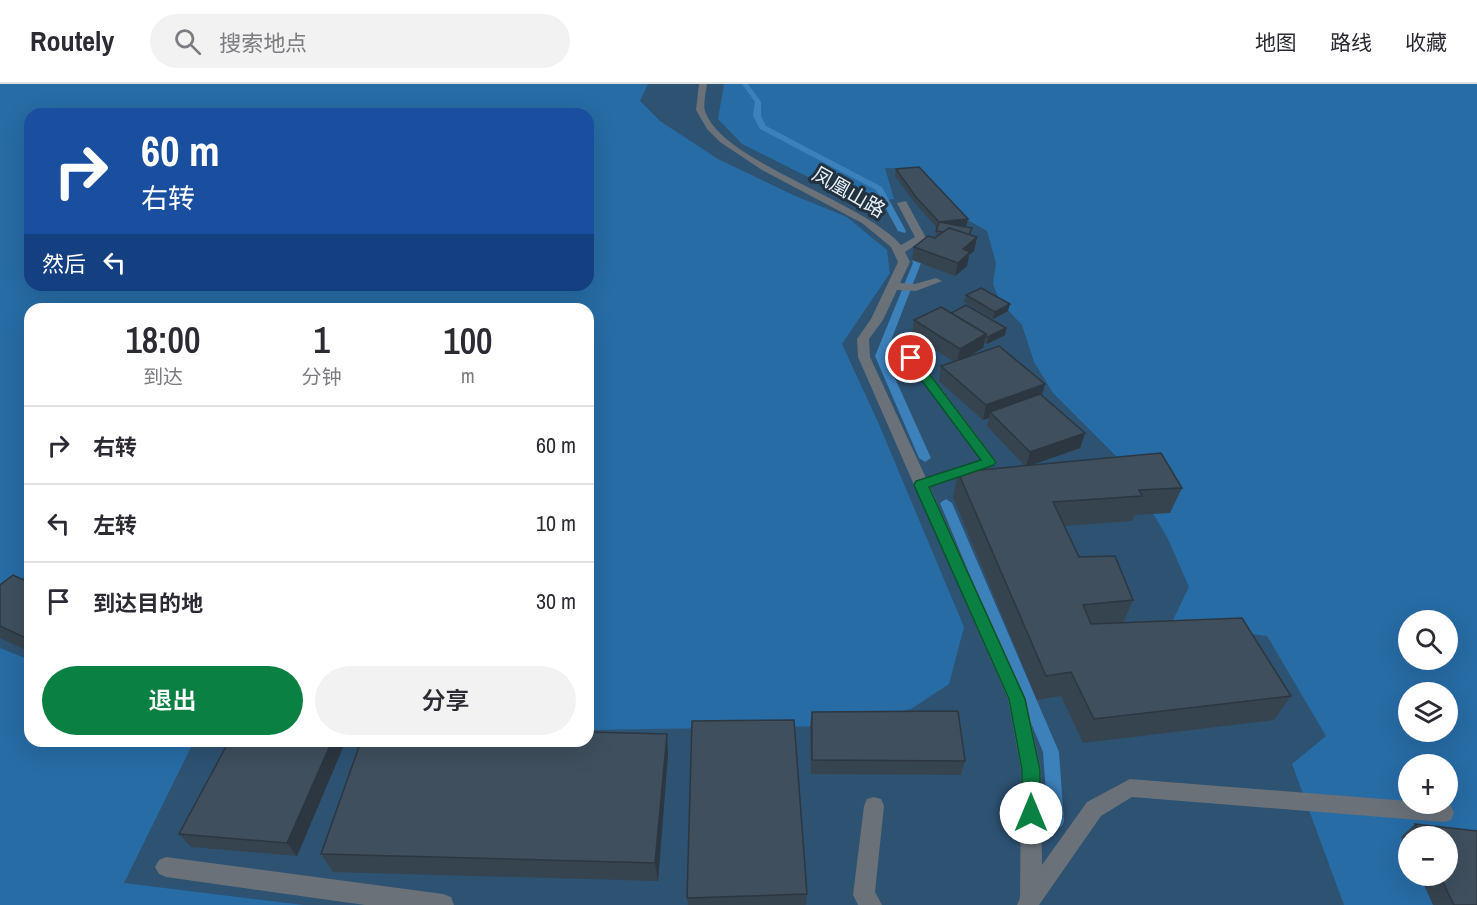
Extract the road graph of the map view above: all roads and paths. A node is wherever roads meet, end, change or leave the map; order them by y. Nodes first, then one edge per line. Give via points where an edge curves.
1 (703, 84) edge
2 (902, 203) dead end
3 (899, 251) junction
4 (936, 281) dead end
5 (893, 286) junction
6 (911, 358) dead end
7 (921, 485) junction
8 (874, 806) dead end
9 (1398, 809) edge
10 (166, 867) dead end
11 (1030, 901) edge
12 (443, 905) edge
13 (871, 905) edge

1 - 3 street, 凤凰山路 via 700,111 723,140 765,168 866,220 896,244
2 - 3 street via 921,238
3 - 5 street via 904,262
4 - 5 street via 915,288
5 - 7 street via 863,339 864,357
6 - 7 street via 990,462
7 - 11 street via 1017,699 1031,770
8 - 13 street via 864,895
9 - 11 street via 1130,788 1094,809
10 - 12 street

